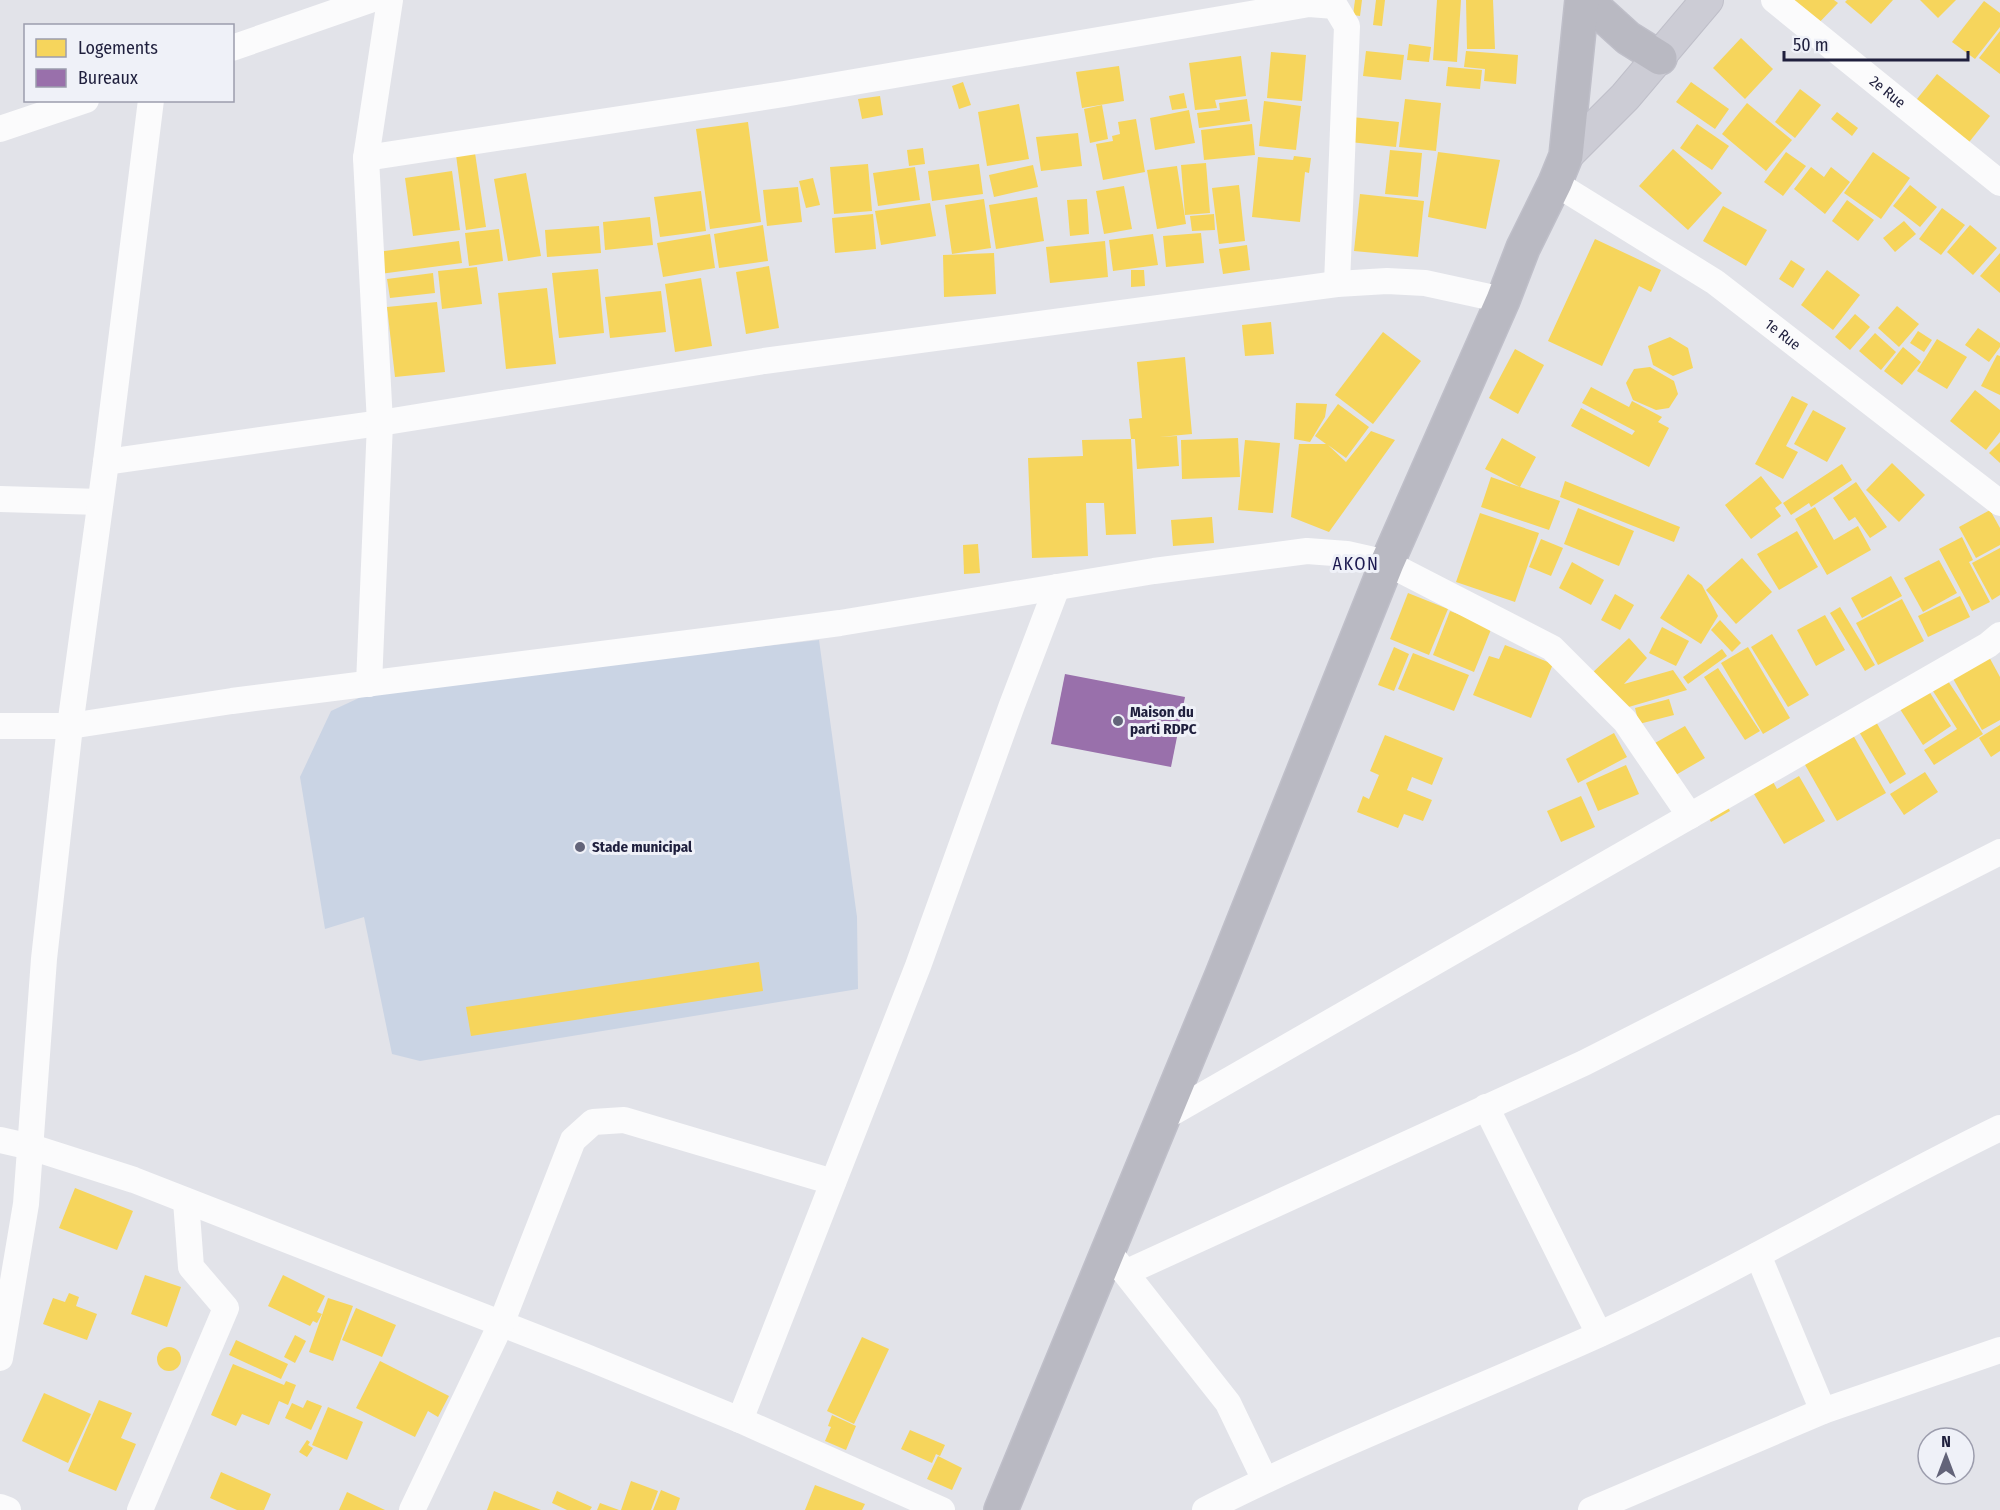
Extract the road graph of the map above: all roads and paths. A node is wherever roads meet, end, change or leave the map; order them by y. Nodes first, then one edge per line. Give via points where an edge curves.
1 (370, 0) edge
2 (390, 0) edge
3 (1584, 0) edge
4 (1707, 0) edge
5 (1774, 0) edge
6 (234, 47) edge
7 (1660, 58) junction
8 (80, 102) edge
9 (151, 102) edge
10 (0, 129) edge
11 (366, 158) junction
12 (1561, 170) junction
13 (2000, 183) edge
14 (1337, 284) junction
15 (1503, 300) junction
16 (380, 423) junction
17 (106, 462) junction
18 (0, 499) edge
19 (100, 502) junction
20 (2000, 503) edge
21 (1388, 563) junction
22 (1057, 586) junction
23 (2000, 636) edge
24 (369, 684) junction
25 (0, 726) edge
26 (70, 726) junction
27 (1690, 816) junction
28 (2000, 852) edge
29 (1486, 1107) junction
30 (1163, 1118) junction
31 (2000, 1128) edge
32 (0, 1140) edge
33 (30, 1146) junction
34 (833, 1182) junction
35 (186, 1201) junction
36 (1758, 1255) junction
37 (1118, 1262) junction
38 (501, 1324) junction
39 (1599, 1334) junction
40 (2000, 1350) edge
41 (0, 1358) edge
42 (1823, 1411) junction
43 (740, 1420) junction
44 (1265, 1480) junction
45 (0, 1507) edge
46 (8, 1510) edge
47 (140, 1510) edge
48 (412, 1510) edge
49 (942, 1510) edge
50 (1001, 1510) edge
51 (1205, 1510) edge
52 (1591, 1510) edge

1 - 6 street
2 - 11 street
3 - 7 highway via 1628,38
3 - 12 highway
4 - 7 main road
5 - 13 street, 2e Rue
7 - 12 main road
8 - 10 street
9 - 17 street
11 - 14 street via 784,94 1309,4 1335,6 1347,26
11 - 16 street
12 - 15 highway
12 - 20 street, 1e Rue via 1715,282
14 - 15 street via 1425,283
14 - 16 street via 764,361
15 - 21 highway
16 - 17 street
16 - 24 street
17 - 19 street
18 - 19 street
19 - 26 street
21 - 22 street via 1307,551
21 - 27 street via 1552,648 1625,721
21 - 30 highway
22 - 24 street via 840,623
22 - 34 street via 918,966
23 - 27 street
24 - 26 street
25 - 26 street
26 - 33 street via 44,959
27 - 30 street
28 - 29 street via 1584,1063
29 - 37 street
29 - 39 street
30 - 37 highway
31 - 36 street
32 - 33 street
33 - 35 street
33 - 41 street via 26,1204
34 - 38 street via 624,1120 593,1122 573,1140
34 - 43 street
35 - 38 street
35 - 47 street via 191,1267 226,1308
36 - 39 street
36 - 42 street
37 - 44 street via 1228,1403
37 - 50 highway
38 - 43 street
38 - 48 street
39 - 44 street
40 - 42 street
42 - 52 street
43 - 49 street
44 - 51 street
45 - 46 street

